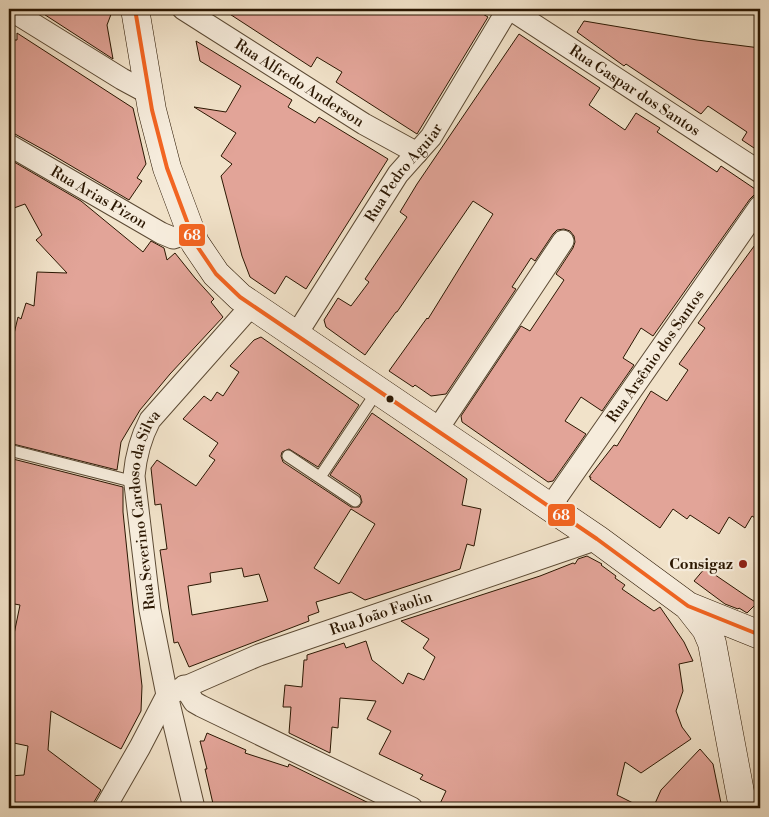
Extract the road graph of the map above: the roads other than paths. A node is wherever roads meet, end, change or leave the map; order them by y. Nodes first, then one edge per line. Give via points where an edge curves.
1 (135, 9) edge
2 (184, 9) edge
3 (509, 9) edge
4 (15, 11) edge
5 (148, 92) junction
6 (9, 145) edge
7 (417, 152) junction
8 (760, 172) edge
9 (760, 206) edge
10 (191, 232) junction
11 (563, 241) dead end
12 (252, 305) junction
13 (296, 335) junction
14 (378, 390) junction
15 (437, 430) junction
16 (9, 450) edge
17 (288, 456) dead end
18 (320, 477) junction
19 (135, 482) junction
20 (355, 501) dead end
21 (550, 507) junction
22 (597, 539) junction
23 (688, 606) junction
24 (751, 631) edge
25 (716, 657) junction
26 (176, 690) junction
27 (749, 788) edge
28 (105, 808) edge
29 (194, 808) edge
30 (412, 808) edge
31 (743, 808) edge

1 - 5 main road
2 - 7 street, Rua Alfredo Anderson via 364,124
3 - 7 street, Rua Pedro Aguiar via 431,137
3 - 8 street, Rua Gaspar dos Santos
4 - 5 street
5 - 10 main road via 168,168
6 - 10 street, Rua Arias Pizon via 161,234 173,238
7 - 13 street, Rua Pedro Aguiar via 398,174
9 - 21 street, Rua Arsênio dos Santos
10 - 12 main road via 216,274
11 - 15 street
12 - 13 main road
12 - 19 street, Rua Severino Cardoso da Silva via 150,420 141,436
13 - 14 main road
14 - 15 main road
14 - 18 lane
15 - 21 main road
16 - 19 lane
17 - 18 lane
18 - 20 lane
19 - 26 street, Rua Severino Cardoso da Silva via 150,610
21 - 22 main road
22 - 23 main road
22 - 26 street, Rua João Faolin via 259,654
23 - 24 main road
23 - 25 main road via 708,633
24 - 25 main road via 725,638
25 - 27 main road
26 - 28 street
26 - 29 street, Rua Severino Cardoso da Silva
26 - 30 street via 201,706
27 - 31 main road

